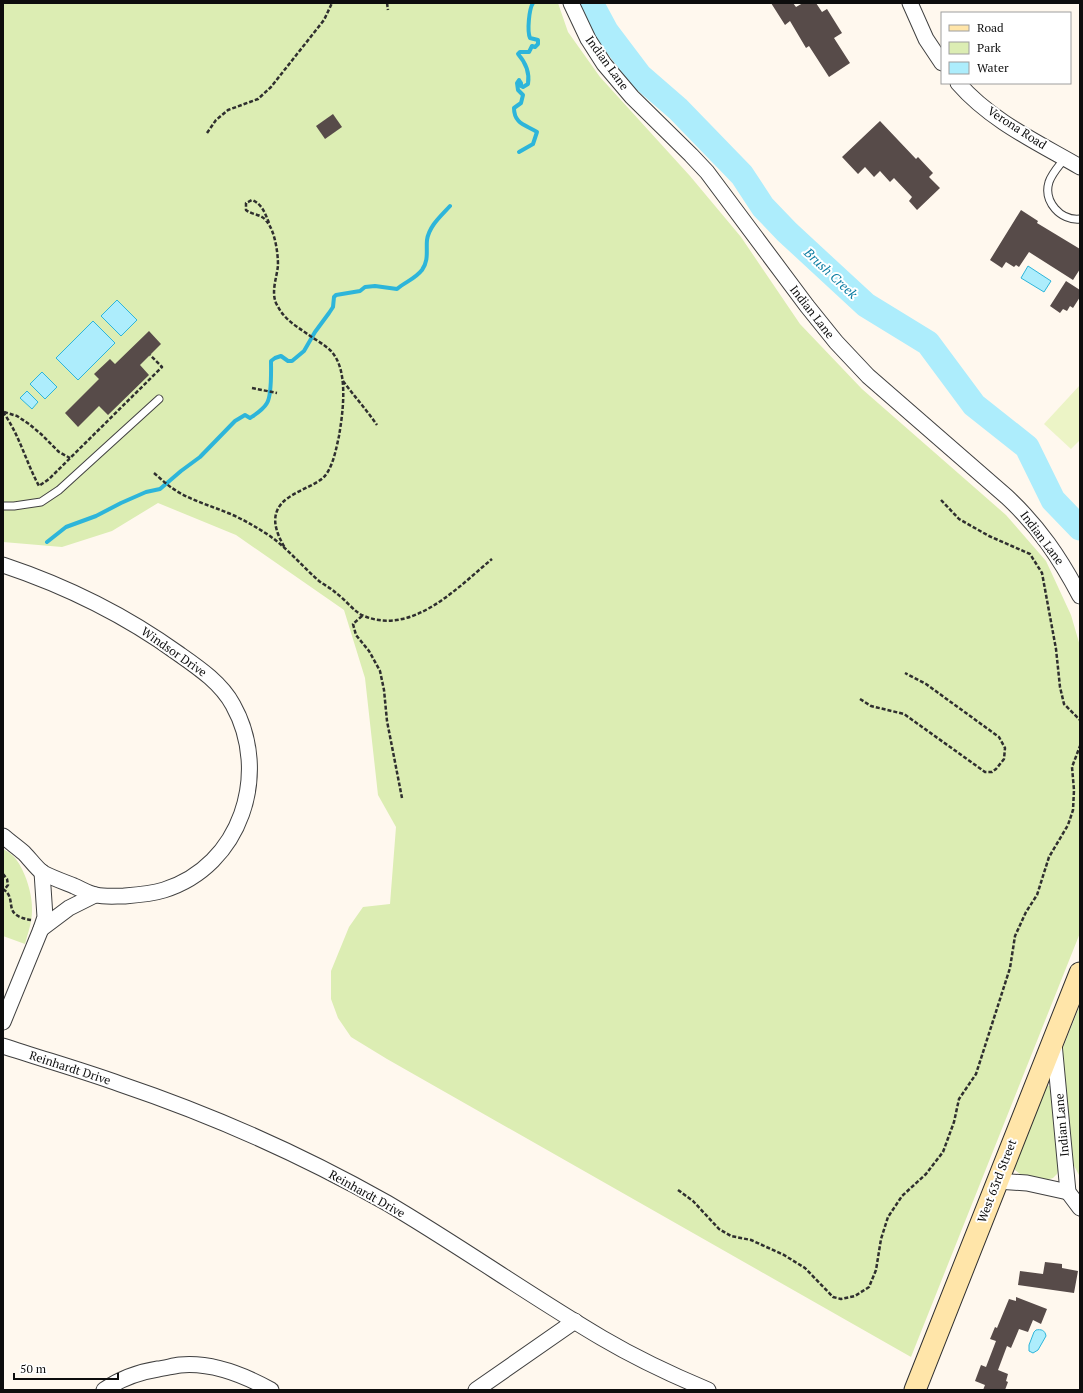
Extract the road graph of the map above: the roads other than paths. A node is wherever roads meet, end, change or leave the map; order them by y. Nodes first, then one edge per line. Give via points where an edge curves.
1 (571, 3) edge
2 (910, 3) edge
3 (941, 62) edge
4 (959, 84) edge
5 (1065, 158) junction
6 (1080, 167) edge
7 (1080, 220) edge
8 (159, 399) dead end
9 (3, 506) edge
10 (3, 565) edge
11 (1080, 596) edge
12 (3, 836) edge
13 (42, 872) junction
14 (94, 895) junction
15 (36, 924) junction
16 (1080, 973) edge
17 (3, 1022) edge
18 (1053, 1038) junction
19 (3, 1046) edge
20 (997, 1181) junction
21 (1068, 1192) junction
22 (1080, 1208) edge
23 (575, 1321) junction
24 (104, 1390) edge
25 (271, 1390) edge
26 (476, 1390) edge
27 (708, 1390) edge
28 (915, 1390) edge

1 - 11 street, Indian Lane via 588,39 604,64 632,97 707,172 836,342 868,376 1026,514 1043,535
2 - 3 street via 926,39
4 - 5 street, Verona Road via 993,116
5 - 6 street, Verona Road
5 - 7 lane via 1049,182 1049,199 1055,210 1074,220
8 - 9 lane via 60,490 42,502
10 - 14 street, Windsor Drive via 82,596 144,630 200,668 220,687 232,704 248,746 249,786 244,810 219,853 204,868 165,889 141,895
12 - 13 street
13 - 14 street, Windsor Drive
13 - 15 street via 45,917
14 - 15 street
15 - 17 street
16 - 18 main road, West 63rd Street
18 - 20 main road, West 63rd Street
18 - 21 street, Indian Lane
19 - 23 street, Reinhardt Drive via 120,1084 236,1128 308,1161 385,1202
20 - 21 street
20 - 28 main road, West 63rd Street
21 - 22 street
23 - 26 street
23 - 27 street, Reinhardt Drive via 603,1339
24 - 25 street via 149,1370 180,1365 219,1368 248,1378

